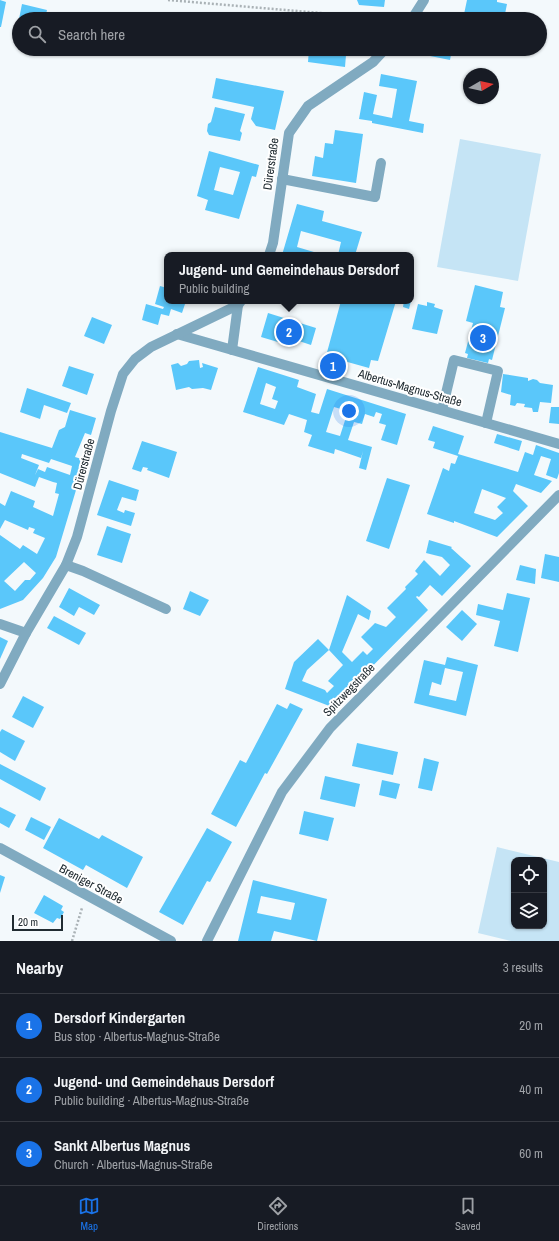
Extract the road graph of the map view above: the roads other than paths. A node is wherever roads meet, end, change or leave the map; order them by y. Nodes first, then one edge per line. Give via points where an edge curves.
1 (424, 0) edge
2 (416, 12) edge
3 (378, 56) edge
4 (381, 162) dead end
5 (282, 179) junction
6 (270, 252) edge
7 (238, 304) edge
8 (240, 304) edge
9 (178, 334) junction
10 (232, 350) junction
11 (442, 410) junction
12 (486, 423) junction
13 (559, 444) edge
14 (559, 494) edge
15 (66, 565) junction
16 (166, 609) dead end
17 (0, 624) edge
18 (26, 633) junction
19 (0, 684) edge
20 (0, 848) edge
21 (171, 941) edge
22 (207, 941) edge

1 - 2 street
3 - 5 street, Dürerstraße via 308,106 288,132
4 - 5 street via 375,197
5 - 6 street, Dürerstraße
7 - 9 street, Dürerstraße
8 - 10 street
9 - 10 street, Albertus-Magnus-Straße
9 - 15 street, Dürerstraße via 151,347 135,359 124,374 111,410 77,537
10 - 11 street, Albertus-Magnus-Straße
11 - 12 street, Albertus-Magnus-Straße
11 - 12 street via 454,360 498,371
12 - 13 street, Albertus-Magnus-Straße
14 - 22 street, Spitzwegstraße via 330,728 282,792
15 - 16 street
15 - 18 street, Dürerstraße
17 - 18 street
18 - 19 street, Dürerstraße
20 - 21 street, Breniger Straße

